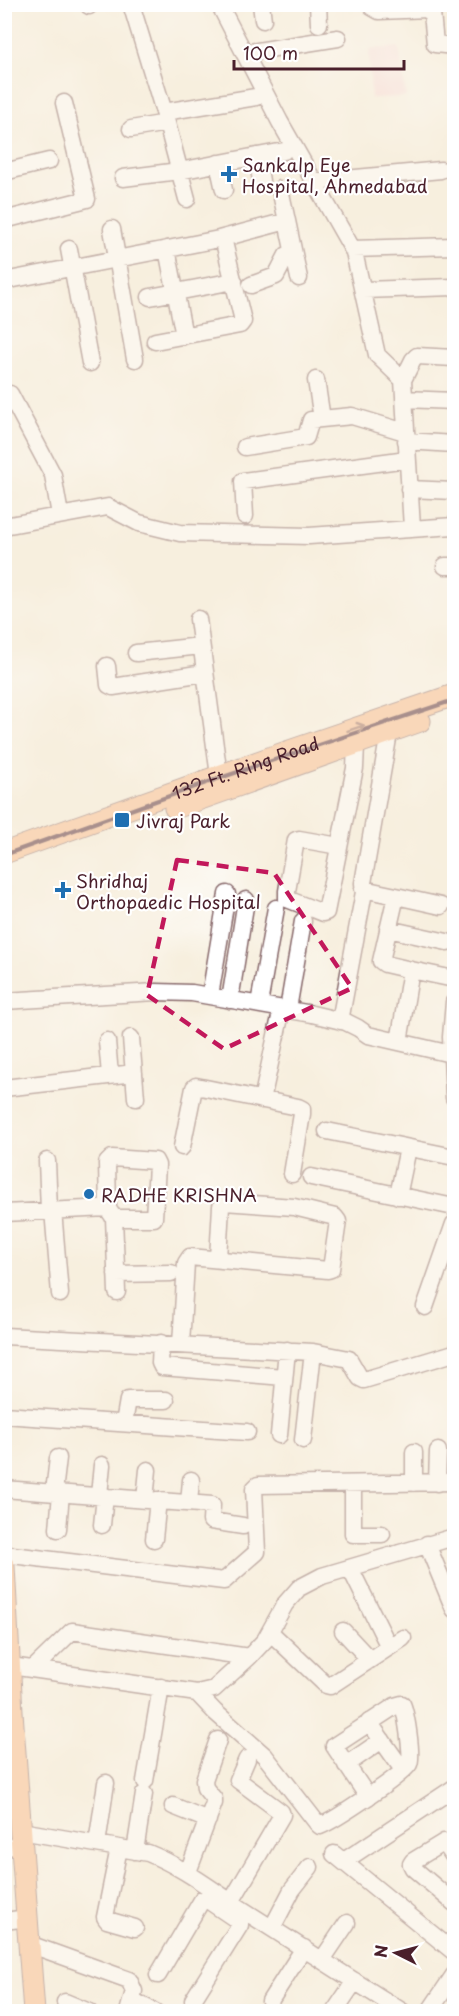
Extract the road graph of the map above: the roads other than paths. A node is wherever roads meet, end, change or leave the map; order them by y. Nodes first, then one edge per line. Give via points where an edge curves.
1 (131, 4) edge
2 (219, 4) edge
3 (318, 4) edge
4 (370, 4) edge
5 (319, 24) dead end
6 (338, 38) dead end
7 (454, 46) edge
8 (244, 53) junction
9 (256, 97) dead end
10 (64, 103) dead end
11 (165, 118) junction
12 (131, 129) dead end
13 (284, 151) dead end
14 (257, 156) junction
15 (49, 161) dead end
16 (218, 163) junction
17 (441, 170) dead end
18 (5, 171) edge
19 (179, 171) junction
20 (123, 178) dead end
21 (261, 181) dead end
22 (314, 182) junction
23 (280, 189) dead end
24 (224, 190) dead end
25 (187, 199) dead end
26 (4, 220) edge
27 (287, 221) junction
28 (112, 229) dead end
29 (223, 238) junction
30 (454, 246) edge
31 (69, 249) dead end
32 (167, 249) junction
33 (352, 249) junction
34 (293, 253) junction
35 (118, 260) junction
36 (72, 267) junction
37 (299, 278) dead end
38 (4, 281) edge
39 (234, 281) junction
40 (251, 285) dead end
41 (454, 287) edge
42 (363, 290) junction
43 (176, 292) junction
44 (150, 297) dead end
45 (184, 336) junction
46 (155, 341) dead end
47 (454, 358) edge
48 (135, 359) dead end
49 (90, 363) dead end
50 (316, 380) dead end
51 (403, 380) junction
52 (10, 394) dead end
53 (404, 399) junction
54 (454, 401) edge
55 (322, 419) junction
56 (406, 437) junction
57 (454, 444) edge
58 (245, 447) dead end
59 (408, 459) junction
60 (409, 489) junction
61 (454, 491) edge
62 (60, 515) junction
63 (245, 516) dead end
64 (4, 526) edge
65 (454, 526) edge
66 (412, 528) junction
67 (198, 620) dead end
68 (201, 646) junction
69 (136, 653) dead end
70 (107, 666) dead end
71 (204, 673) junction
72 (454, 695) edge
73 (454, 709) edge
74 (389, 733) junction
75 (356, 745) junction
76 (219, 776) junction
77 (339, 846) junction
78 (4, 853) edge
79 (4, 867) edge
80 (363, 889) junction
81 (227, 894) dead end
82 (396, 896) junction
83 (246, 900) dead end
84 (441, 906) dead end
85 (276, 908) dead end
86 (303, 921) dead end
87 (357, 933) junction
88 (387, 934) junction
89 (447, 942) dead end
90 (411, 970) junction
91 (454, 979) edge
92 (210, 996) junction
93 (230, 1000) junction
94 (4, 1001) edge
95 (454, 1002) edge
96 (259, 1004) junction
97 (285, 1009) junction
98 (340, 1021) junction
99 (131, 1038) dead end
100 (107, 1041) dead end
101 (399, 1042) junction
102 (451, 1054) junction
103 (134, 1073) junction
104 (110, 1076) junction
105 (4, 1088) edge
106 (136, 1098) dead end
107 (454, 1098) edge
108 (262, 1100) junction
109 (327, 1131) dead end
110 (182, 1148) dead end
111 (408, 1148) junction
112 (454, 1157) edge
113 (47, 1161) dead end
114 (292, 1174) dead end
115 (311, 1177) dead end
116 (398, 1196) junction
117 (454, 1207) edge
118 (51, 1210) junction
119 (4, 1214) edge
120 (454, 1224) edge
121 (218, 1259) junction
122 (171, 1273) dead end
123 (116, 1274) junction
124 (117, 1292) dead end
125 (60, 1294) dead end
126 (425, 1307) dead end
127 (4, 1336) edge
128 (161, 1343) junction
129 (181, 1344) junction
130 (287, 1350) junction
131 (313, 1352) junction
132 (454, 1353) edge
133 (284, 1377) junction
134 (166, 1400) dead end
135 (4, 1415) edge
136 (124, 1423) junction
137 (247, 1432) dead end
138 (279, 1435) dead end
139 (303, 1440) dead end
140 (438, 1451) dead end
141 (414, 1452) dead end
142 (58, 1458) dead end
143 (102, 1465) dead end
144 (148, 1470) dead end
145 (191, 1480) dead end
146 (454, 1482) edge
147 (414, 1483) junction
148 (437, 1483) junction
149 (353, 1484) junction
150 (4, 1489) edge
151 (58, 1492) junction
152 (102, 1496) junction
153 (152, 1499) junction
154 (189, 1503) junction
155 (102, 1525) dead end
156 (243, 1526) dead end
157 (58, 1529) dead end
158 (382, 1534) dead end
159 (454, 1537) edge
160 (154, 1539) dead end
161 (427, 1544) junction
162 (4, 1554) edge
163 (4, 1566) edge
164 (350, 1568) junction
165 (5, 1601) edge
166 (454, 1609) edge
167 (343, 1631) dead end
168 (270, 1632) junction
169 (249, 1657) junction
170 (370, 1660) junction
171 (7, 1665) edge
172 (34, 1668) junction
173 (161, 1687) junction
174 (197, 1693) junction
175 (4, 1700) edge
176 (5, 1712) edge
177 (369, 1722) junction
178 (218, 1740) dead end
179 (382, 1740) junction
180 (247, 1759) dead end
181 (346, 1765) junction
182 (403, 1770) junction
183 (106, 1783) dead end
184 (454, 1788) edge
185 (368, 1797) junction
186 (8, 1802) edge
187 (173, 1806) dead end
188 (208, 1820) junction
189 (14, 1841) edge
190 (97, 1844) junction
191 (127, 1849) junction
192 (454, 1857) edge
193 (309, 1867) dead end
194 (188, 1872) junction
195 (220, 1899) junction
196 (454, 1904) edge
197 (12, 1920) edge
198 (347, 1923) dead end
199 (135, 1928) dead end
200 (272, 1928) junction
201 (29, 1944) junction
202 (304, 1948) junction
203 (454, 1952) edge
204 (322, 1960) junction
205 (158, 1975) dead end
206 (454, 1975) edge
207 (355, 1981) junction
208 (193, 2000) dead end
209 (270, 2001) dead end
210 (65, 2002) dead end
211 (130, 2006) edge
212 (393, 2009) edge
213 (27, 2012) edge
214 (34, 2012) edge
215 (89, 2012) edge
216 (155, 2012) edge
217 (334, 2012) edge
218 (429, 2012) edge

1 - 11 street
2 - 8 street
3 - 5 street
4 - 7 street via 379,10 428,9 432,13 435,44
6 - 8 street
8 - 22 street
9 - 11 street
10 - 26 street via 87,199
11 - 12 street
11 - 19 street
13 - 14 street
14 - 16 street
14 - 21 street
15 - 18 street
16 - 19 street
16 - 24 street
17 - 22 street
19 - 20 street
19 - 25 street
22 - 33 street
23 - 27 street
27 - 29 street
27 - 34 street
28 - 35 street
29 - 32 street
29 - 39 street
30 - 33 street
31 - 36 street
32 - 35 street
32 - 43 street
33 - 42 street
34 - 37 street
34 - 40 street via 287,255 276,276
35 - 36 street
35 - 48 street
36 - 38 street
36 - 49 street
39 - 43 street
39 - 45 street via 243,317 240,325
41 - 42 street
42 - 51 street via 377,355
43 - 44 street
43 - 45 street
45 - 46 street
47 - 51 street via 417,356
50 - 55 street
51 - 53 street
52 - 62 street via 53,475
53 - 54 street
53 - 56 street
55 - 56 street via 352,416
55 - 58 street via 310,422 307,436
56 - 57 street
56 - 59 street
59 - 60 street
59 - 63 street via 243,481
60 - 61 street
60 - 66 street
62 - 64 street
62 - 66 street via 108,507 139,523 180,533 309,536
65 - 66 street
67 - 68 street
68 - 69 street
68 - 71 street
70 - 71 street via 111,687
71 - 76 street
76 -> 72 main road, 132 Ft. Ring Road
73 - 74 main road, 132 Ft. Ring Road
74 - 75 main road, 132 Ft. Ring Road
74 - 80 street
75 - 77 street
75 - 79 main road, 132 Ft. Ring Road
76 - 78 main road, 132 Ft. Ring Road
77 - 77 street via 326,912 287,899 296,840
80 - 82 street
80 - 87 street
81 - 92 street
82 - 84 street
82 - 88 street
83 - 93 street
85 - 96 street
86 - 97 street
87 - 88 street
87 - 98 street
88 - 89 street
88 - 90 street via 383,963
90 - 91 street
90 - 101 street
92 - 93 street
92 - 94 street via 156,992
93 - 96 street
95 - 102 street
96 - 97 street
97 - 98 street
97 - 108 street
98 - 101 street via 368,1035
99 - 103 street
100 - 104 street
101 - 102 street
102 - 107 street
103 - 104 street
103 - 106 street
104 - 105 street
108 - 110 street via 196,1086
108 - 114 street via 302,1109
109 - 111 street
111 - 112 street
111 - 116 street
113 - 118 street
115 - 116 street
116 - 117 street
118 - 119 street
118 - 123 street via 111,1213
118 - 125 street
120 - 126 street
121 - 121 street via 328,1270 338,1221 294,1207 224,1202
121 - 129 street via 187,1259
122 - 123 street
123 - 124 street
127 - 128 street
128 - 129 street
128 - 133 street via 162,1367
129 - 130 street
130 - 131 street
130 - 133 street
131 - 132 street via 350,1359 364,1380
131 - 139 street
133 - 138 street
134 - 136 street via 128,1400
135 - 136 street
136 - 137 street
140 - 148 street
141 - 147 street
142 - 151 street
143 - 152 street
144 - 153 street
145 - 154 street
146 - 148 street
147 - 148 street
147 - 149 street
149 - 158 street via 353,1534
149 - 162 street via 255,1486 256,1552 224,1581
150 - 151 street
151 - 152 street
151 - 157 street
152 - 153 street
152 - 155 street
153 - 154 street
153 - 160 street
154 - 156 street via 212,1505 211,1522
159 - 161 street
161 - 164 street
161 - 166 street
163 - 165 main road
164 - 168 street via 299,1588
164 - 170 street via 396,1643
165 - 171 main road
167 - 170 street
168 - 169 street
168 - 170 street via 326,1685
169 - 172 street via 72,1631
169 - 174 street via 214,1689
171 - 172 street
171 - 189 main road
172 - 173 street
173 - 174 street
173 - 191 street via 145,1788
174 - 185 street via 266,1756 318,1825
175 - 176 main road
176 - 186 main road
177 - 179 street
177 - 181 street via 334,1746
177 - 182 street via 399,1704 404,1706 410,1756
178 - 188 street via 204,1780 214,1799
179 - 181 street
179 - 182 street
180 - 195 street via 239,1782 282,1815
181 - 185 street
182 - 185 street
183 - 190 street
184 - 203 street via 339,1858
186 - 189 main road
187 - 188 street
188 - 194 street
189 - 190 street
189 - 197 main road
189 - 201 main road
190 - 191 street
191 - 194 street via 148,1853
191 - 199 street via 105,1917
192 - 196 street via 444,1842 411,1864
193 - 200 street
194 - 195 street
195 - 200 street
195 - 205 street via 202,1900
195 - 208 street via 241,1923
197 - 213 main road
198 - 204 street
200 - 202 street
201 - 211 street via 129,1980 134,1987
201 - 214 main road
202 - 204 street
202 - 209 street
204 - 207 street
206 - 218 street
207 - 212 street
207 - 217 street
210 - 215 street
211 - 216 street

